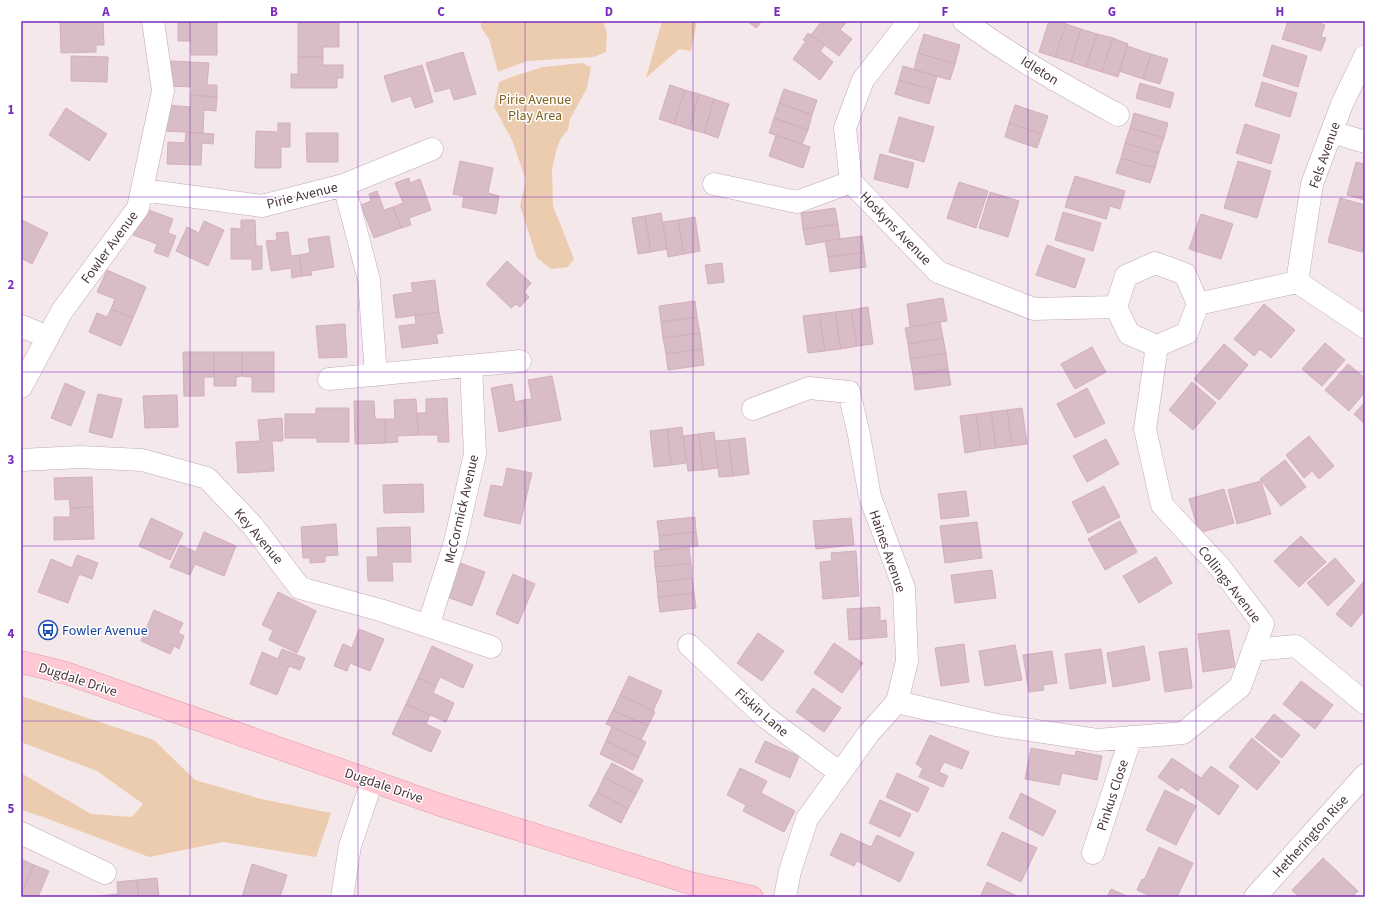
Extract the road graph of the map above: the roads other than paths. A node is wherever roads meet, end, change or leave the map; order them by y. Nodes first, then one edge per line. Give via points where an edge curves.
1 (153, 21) edge
2 (909, 21) edge
3 (964, 21) edge
4 (1365, 56) edge
5 (1118, 115) dead end
6 (1332, 132) junction
7 (1365, 142) edge
8 (432, 149) dead end
9 (851, 182) junction
10 (714, 184) dead end
11 (344, 185) junction
12 (142, 190) junction
13 (1298, 282) junction
14 (1198, 304) junction
15 (1116, 307) junction
16 (21, 326) edge
17 (1365, 327) edge
18 (48, 337) junction
19 (1157, 346) junction
20 (520, 361) dead end
21 (471, 366) junction
22 (376, 375) junction
23 (329, 379) dead end
24 (21, 387) edge
25 (753, 409) dead end
26 (21, 460) edge
27 (428, 626) junction
28 (689, 645) dead end
29 (491, 647) dead end
30 (1253, 650) junction
31 (21, 662) edge
32 (897, 702) junction
33 (1365, 703) edge
34 (1131, 737) junction
35 (840, 773) junction
36 (1365, 775) edge
37 (372, 781) junction
38 (21, 833) edge
39 (1093, 853) dead end
40 (105, 873) dead end
41 (342, 897) edge
42 (752, 897) edge
43 (785, 897) edge
44 (1255, 897) edge

1 - 12 street, Fowler Avenue via 163,91
2 - 9 street, Hoskyns Avenue via 863,80 845,128
3 - 5 street, Idleton via 1051,78
4 - 6 street, Fels Avenue
6 - 7 street
6 - 13 street, Fels Avenue via 1312,184
8 - 11 street, Pirie Avenue
9 - 10 street via 796,202
9 - 15 street, Hoskyns Avenue via 938,272 1034,309
11 - 12 street, Pirie Avenue via 262,206
11 - 22 street via 369,280
12 - 18 street, Fowler Avenue via 138,208 62,311
13 - 14 street
13 - 17 street
14 - 15 street via 1185,274 1155,263 1126,276
14 - 19 street via 1187,332
15 - 19 street via 1128,334
16 - 18 street
18 - 24 street, Fowler Avenue
19 - 30 street, Collings Avenue via 1145,429 1162,504 1219,566 1263,624
20 - 21 street
21 - 22 street
21 - 27 street, McCormick Avenue via 475,454 455,542
22 - 23 street
25 - 32 street, Haines Avenue via 809,388 849,392 870,497 904,588 907,661
26 - 27 street, Key Avenue via 80,457 142,460 207,478 252,525 300,588
27 - 29 street, Key Avenue
28 - 35 street, Fiskin Lane via 764,716
30 - 33 street via 1296,646
30 - 34 street, Collings Avenue via 1240,687 1183,733
31 - 37 street, Dugdale Drive via 66,673
32 - 34 street, Collings Avenue via 1004,726 1098,740
32 - 35 street, Haines Avenue
34 - 39 street, Pinkus Close
35 - 43 street, Haines Avenue via 807,819 790,871
36 - 44 street, Hetherington Rise
37 - 41 street via 350,846
37 - 42 street, Dugdale Drive via 440,805 690,883
38 - 40 street

